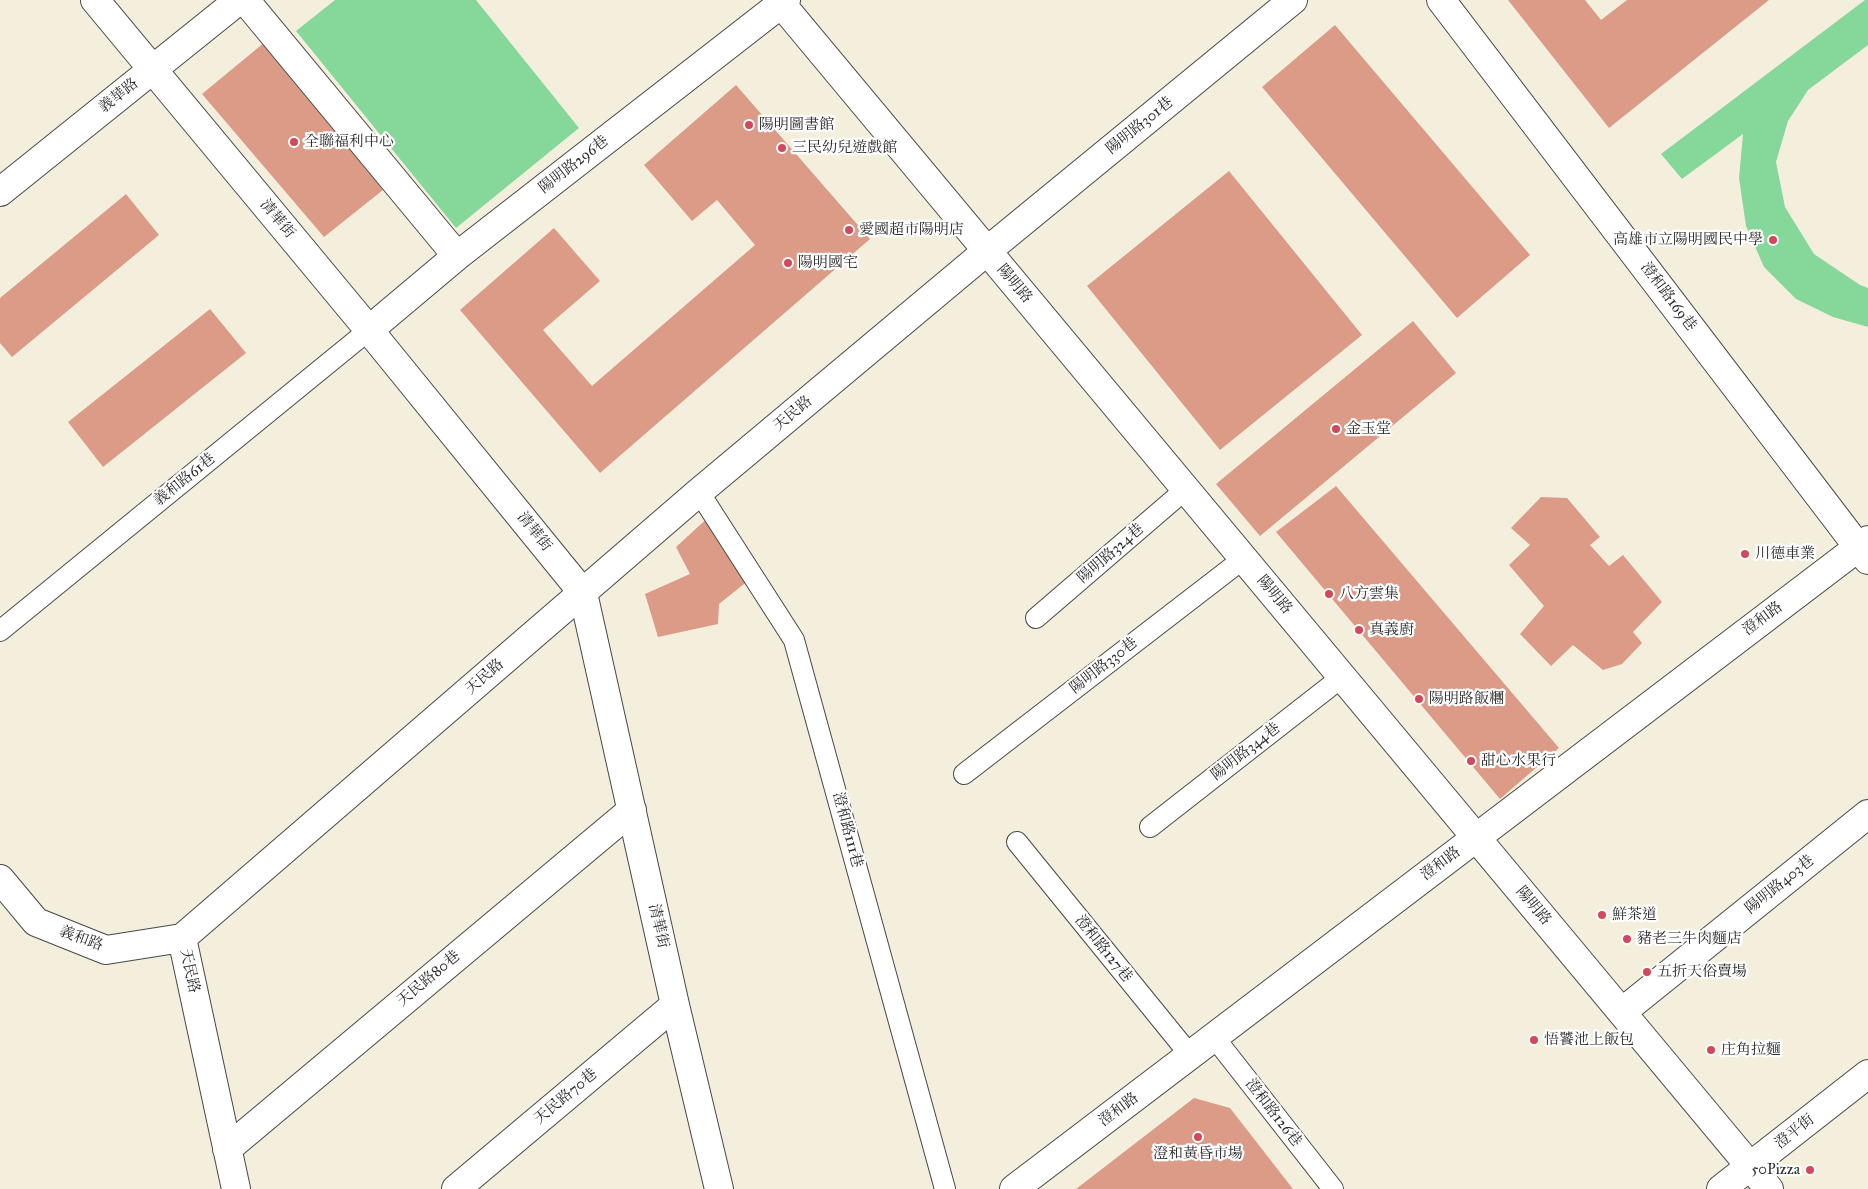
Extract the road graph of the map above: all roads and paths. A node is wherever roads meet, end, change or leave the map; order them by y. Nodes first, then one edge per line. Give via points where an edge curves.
1 (95, 0) edge
2 (239, 0) edge
3 (245, 0) edge
4 (1293, 0) edge
5 (1441, 0) edge
6 (782, 1) edge
7 (152, 70) junction
8 (0, 192) edge
9 (987, 251) junction
10 (457, 256) junction
11 (369, 330) junction
12 (1186, 489) junction
13 (699, 492) junction
14 (1865, 549) edge
15 (1243, 558) junction
16 (583, 593) junction
17 (1036, 618) dead end
18 (0, 630) edge
19 (1342, 677) junction
20 (964, 774) dead end
21 (632, 810) junction
22 (1868, 814) edge
23 (1150, 827) dead end
24 (1476, 838) junction
25 (1017, 842) dead end
26 (0, 879) edge
27 (182, 938) junction
28 (675, 1005) junction
29 (1622, 1012) junction
30 (1214, 1037) junction
31 (1190, 1055) junction
32 (1868, 1074) edge
33 (227, 1149) junction
34 (1751, 1167) junction
35 (236, 1189) edge
36 (456, 1189) edge
37 (719, 1189) edge
38 (946, 1189) edge
39 (1014, 1189) edge
40 (1333, 1189) edge
41 (1721, 1189) edge
42 (1769, 1189) edge

1 - 7 street, 清華街
2 - 7 street, 義華路
3 - 10 street
4 - 9 street, 陽明路301巷
5 - 14 street, 澄和路169巷
6 - 9 street, 陽明路
6 - 10 street, 陽明路296巷
7 - 8 street, 義華路
7 - 11 street, 清華街
9 - 12 street, 陽明路
9 - 13 street, 天民路
10 - 11 street, 陽明路296巷
11 - 16 street, 清華街
11 - 18 lane, 義和路61巷
12 - 15 street, 陽明路
12 - 17 lane, 陽明路324巷
13 - 16 street, 天民路
13 - 38 lane, 澄和路111巷 via 794,640
14 - 24 street, 澄和路
15 - 19 street, 陽明路
15 - 20 lane, 陽明路330巷
16 - 21 street, 清華街
16 - 27 street, 天民路
19 - 23 lane, 陽明路344巷
19 - 24 street, 陽明路
21 - 28 street, 清華街
21 - 33 street, 天民路80巷
22 - 29 street, 陽明路403巷
24 - 29 street, 陽明路
24 - 30 street, 澄和路
25 - 31 lane, 澄和路127巷
26 - 27 street, 義和路 via 36,922 106,950
27 - 33 street, 天民路
28 - 36 street, 天民路70巷
28 - 37 street, 清華街
29 - 34 street, 陽明路
30 - 31 street, 澄和路
30 - 40 lane, 澄和路126巷
31 - 39 street, 澄和路
32 - 34 street, 澄平街
33 - 35 street, 天民路
34 - 41 street, 澄平街
34 - 42 street, 陽明路

